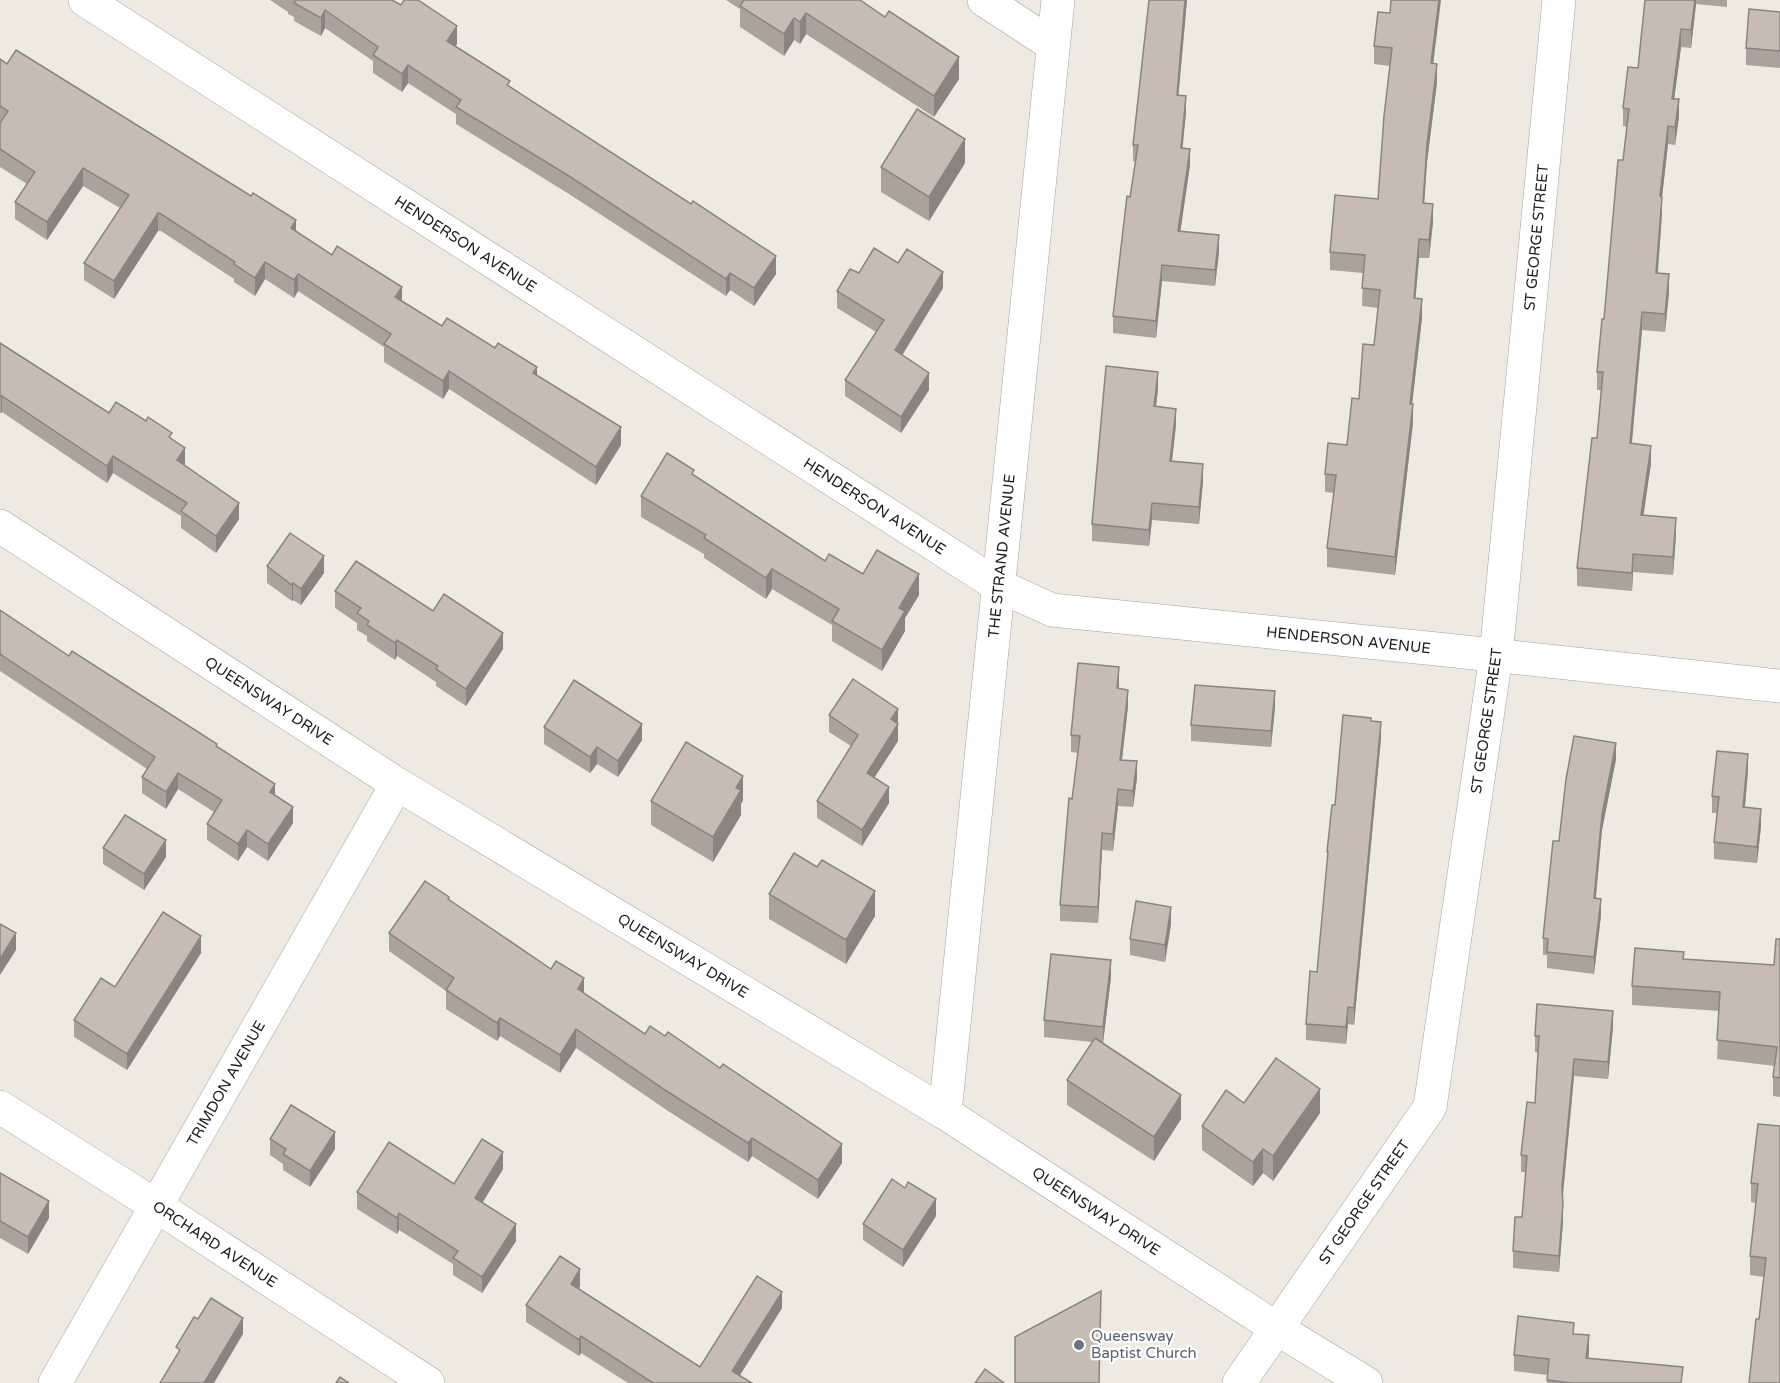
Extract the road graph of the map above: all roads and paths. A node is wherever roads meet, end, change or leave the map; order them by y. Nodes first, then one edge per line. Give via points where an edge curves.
1 (85, 0) edge
2 (984, 0) edge
3 (1058, 0) edge
4 (1559, 0) edge
5 (1053, 45) junction
6 (0, 526) edge
7 (999, 586) junction
8 (1496, 656) junction
9 (1780, 686) edge
10 (397, 784) junction
11 (0, 1107) edge
12 (945, 1113) junction
13 (155, 1205) junction
14 (1276, 1328) junction
15 (55, 1383) edge
16 (428, 1383) edge
17 (1239, 1383) edge
18 (1366, 1383) edge

1 - 7 street, HENDERSON AVENUE
2 - 5 street
3 - 5 street, THE STRAND AVENUE
4 - 8 street, ST GEORGE STREET
5 - 7 street, THE STRAND AVENUE
6 - 10 street, QUEENSWAY DRIVE
7 - 8 street, HENDERSON AVENUE via 1052,610
7 - 12 street, THE STRAND AVENUE
8 - 9 street, HENDERSON AVENUE
8 - 14 street, ST GEORGE STREET via 1430,1107
10 - 12 street, QUEENSWAY DRIVE
10 - 13 street, TRIMDON AVENUE
11 - 13 street, ORCHARD AVENUE
12 - 14 street, QUEENSWAY DRIVE
13 - 15 street, TRIMDON AVENUE
13 - 16 street, ORCHARD AVENUE
14 - 17 street, ST GEORGE STREET
14 - 18 street, QUEENSWAY DRIVE

